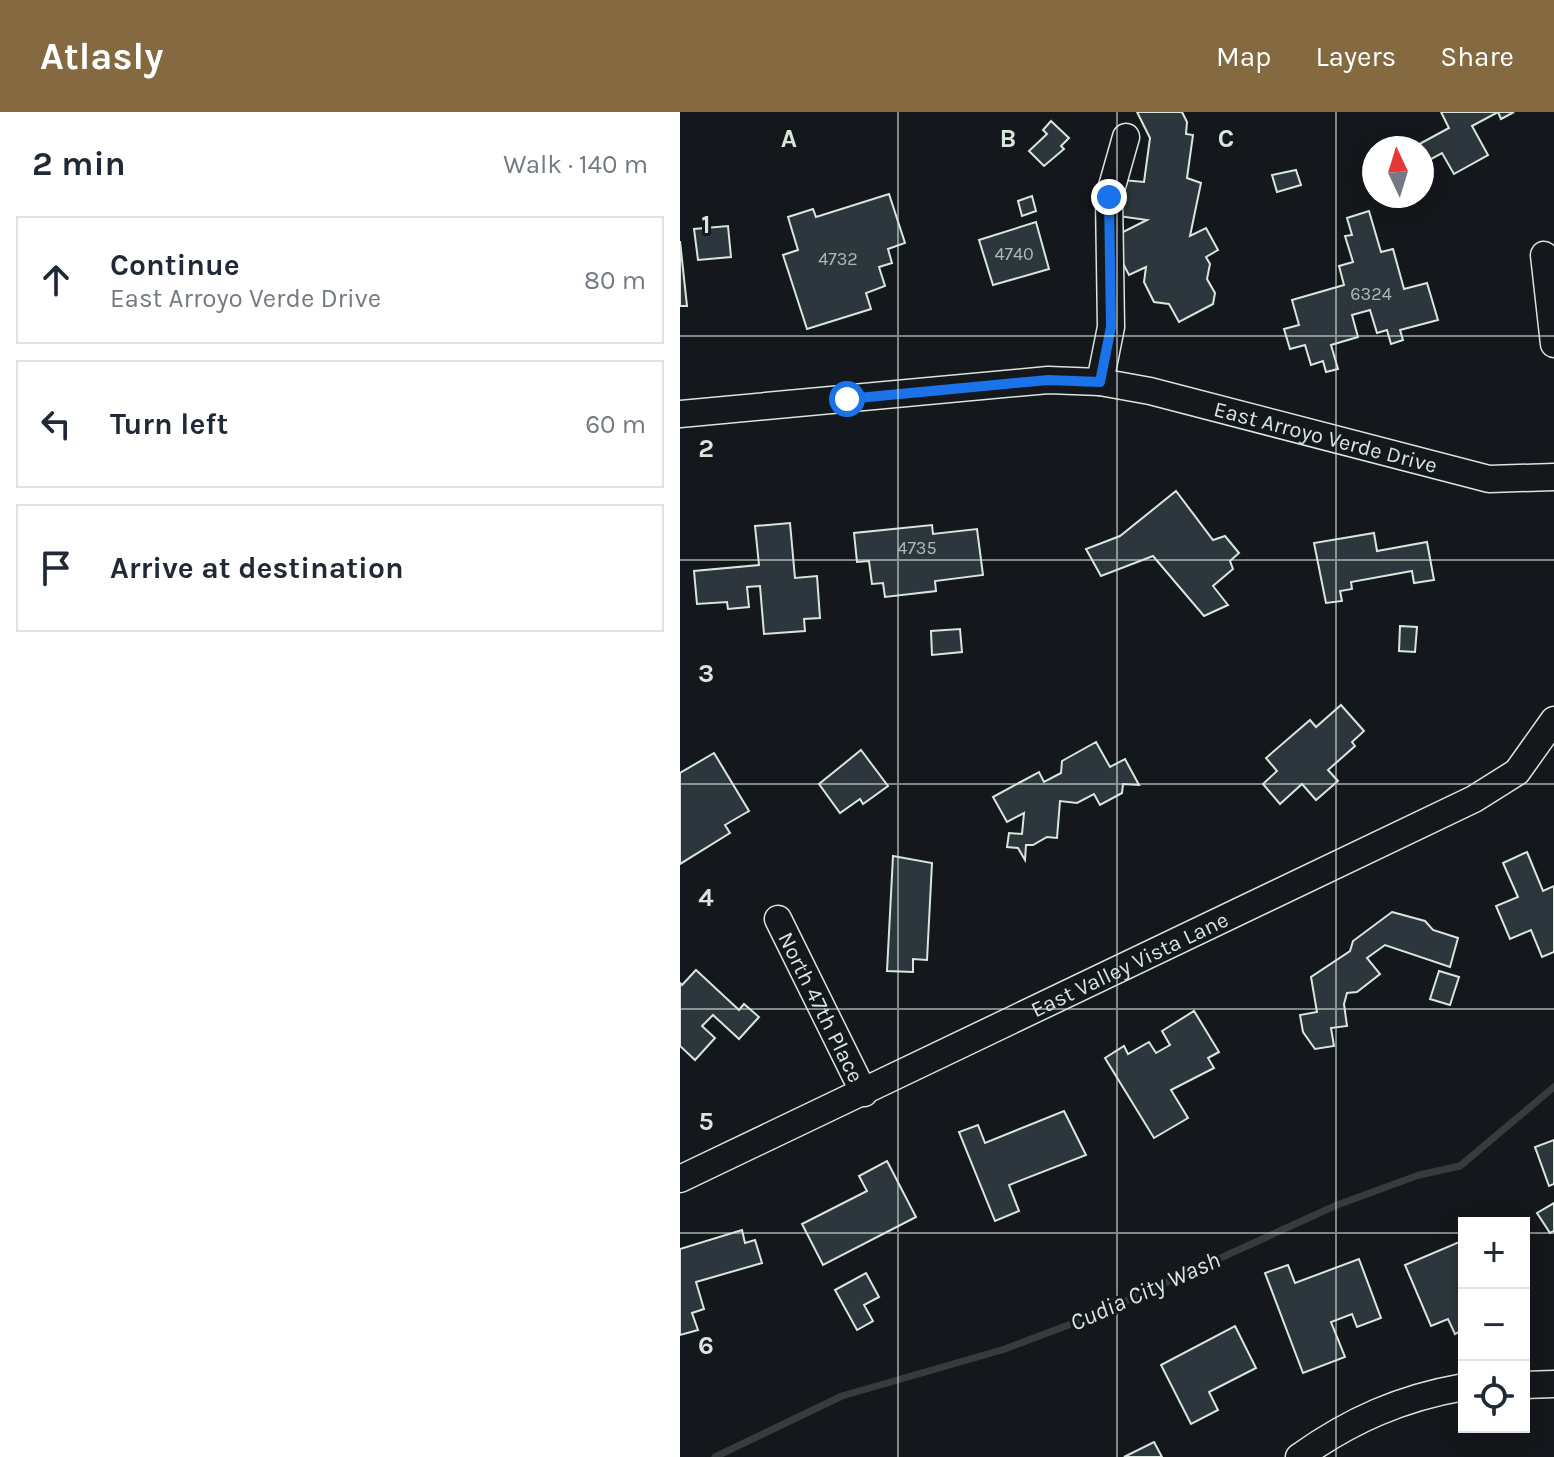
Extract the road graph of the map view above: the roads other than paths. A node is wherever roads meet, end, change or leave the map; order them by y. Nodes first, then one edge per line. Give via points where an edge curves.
1 (1126, 137) dead end
2 (1544, 255) dead end
3 (1554, 344) edge
4 (1101, 371) junction
5 (680, 414) edge
6 (1554, 477) edge
7 (1554, 720) edge
8 (778, 919) dead end
9 (864, 1093) junction
10 (680, 1179) edge
11 (1554, 1384) edge
12 (1530, 1385) edge
13 (1458, 1388) edge
14 (1313, 1453) edge

1 - 4 street via 1109,197 1111,327
2 - 3 street
4 - 5 street, East Arroyo Verde Drive
4 - 6 street, East Arroyo Verde Drive via 1150,391 1489,479
7 - 9 street, East Valley Vista Lane via 1517,772 1474,799
8 - 9 street, North 47th Place
9 - 10 street, East Valley Vista Lane
11 - 12 street
13 - 14 street via 1398,1402

